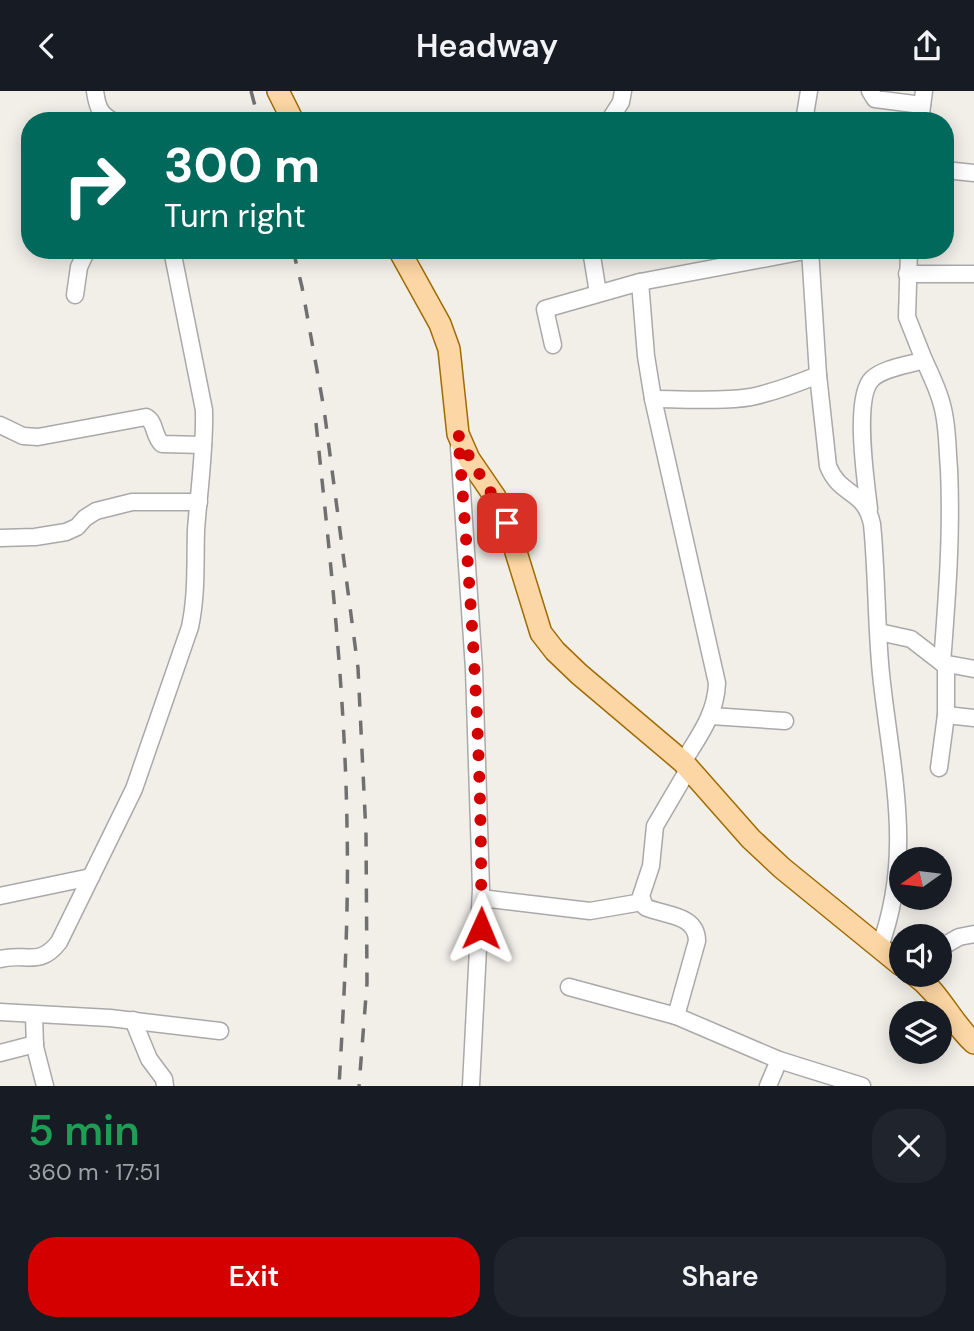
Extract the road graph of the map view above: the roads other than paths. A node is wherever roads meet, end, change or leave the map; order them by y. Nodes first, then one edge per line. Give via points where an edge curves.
1 (95, 91) edge
2 (278, 91) edge
3 (623, 91) edge
4 (809, 91) edge
5 (870, 91) edge
6 (922, 105) edge
7 (100, 112) edge
8 (288, 112) edge
9 (615, 112) edge
10 (806, 112) edge
11 (954, 171) edge
12 (974, 173) edge
13 (83, 259) edge
14 (174, 259) edge
15 (404, 259) edge
16 (592, 259) edge
17 (762, 259) edge
18 (811, 259) edge
19 (908, 259) edge
20 (907, 274) junction
21 (974, 274) edge
22 (640, 282) junction
23 (598, 293) junction
24 (75, 295) dead end
25 (553, 345) dead end
26 (924, 361) junction
27 (818, 375) junction
28 (653, 398) junction
29 (0, 425) edge
30 (458, 434) junction
31 (203, 445) junction
32 (199, 502) junction
33 (869, 509) junction
34 (0, 538) edge
35 (879, 632) junction
36 (944, 663) junction
37 (974, 669) edge
38 (946, 715) junction
39 (711, 716) junction
40 (974, 718) edge
41 (785, 721) dead end
42 (686, 765) junction
43 (939, 768) dead end
44 (91, 877) junction
45 (0, 896) edge
46 (481, 898) junction
47 (642, 902) junction
48 (974, 934) edge
49 (952, 941) edge
50 (879, 949) junction
51 (889, 956) edge
52 (0, 959) edge
53 (569, 987) dead end
54 (929, 987) edge
55 (0, 1012) edge
56 (34, 1015) junction
57 (676, 1016) junction
58 (133, 1020) junction
59 (220, 1031) dead end
60 (974, 1043) edge
61 (35, 1044) junction
62 (0, 1053) edge
63 (779, 1060) junction
64 (46, 1086) edge
65 (165, 1086) edge
66 (471, 1086) edge
67 (768, 1086) edge
68 (862, 1086) edge

1 - 7 street
2 - 8 main road
3 - 9 street
4 - 10 street
5 - 6 street via 875,99
11 - 12 street
13 - 24 street
14 - 31 street via 204,410
15 - 30 main road via 449,349
16 - 23 street
17 - 22 street
18 - 27 street
19 - 20 street
20 - 21 street
20 - 26 street via 907,317
22 - 23 street
22 - 28 street
23 - 25 street via 545,309
26 - 33 street via 875,376 867,386 862,423
26 - 36 street via 943,407 947,435 951,511
27 - 28 street via 749,397
27 - 33 street via 828,466 834,480
28 - 39 street via 713,661 717,699
29 - 31 street via 23,436 38,437 146,417 162,444
30 - 42 main road via 507,523 541,633 579,674
30 - 46 street via 474,670
31 - 32 street
32 - 34 street via 121,504 96,511 66,532
32 - 44 street via 190,627 134,789
33 - 35 street
35 - 36 street via 911,639
35 - 50 street via 899,846 896,890
36 - 37 street
36 - 38 street
38 - 40 street
38 - 43 street
39 - 41 street
39 - 42 street
42 - 47 street via 654,826
42 - 50 main road via 766,853
44 - 45 street
44 - 52 street via 52,951 31,959
46 - 47 street via 590,911
46 - 66 street
47 - 57 street via 689,921 697,932
48 - 49 street
50 - 51 main road
53 - 57 street
54 - 60 main road
55 - 56 street
56 - 58 street
56 - 61 street
57 - 63 street
58 - 59 street
58 - 65 street
61 - 62 street
61 - 64 street
63 - 67 street
63 - 68 street

